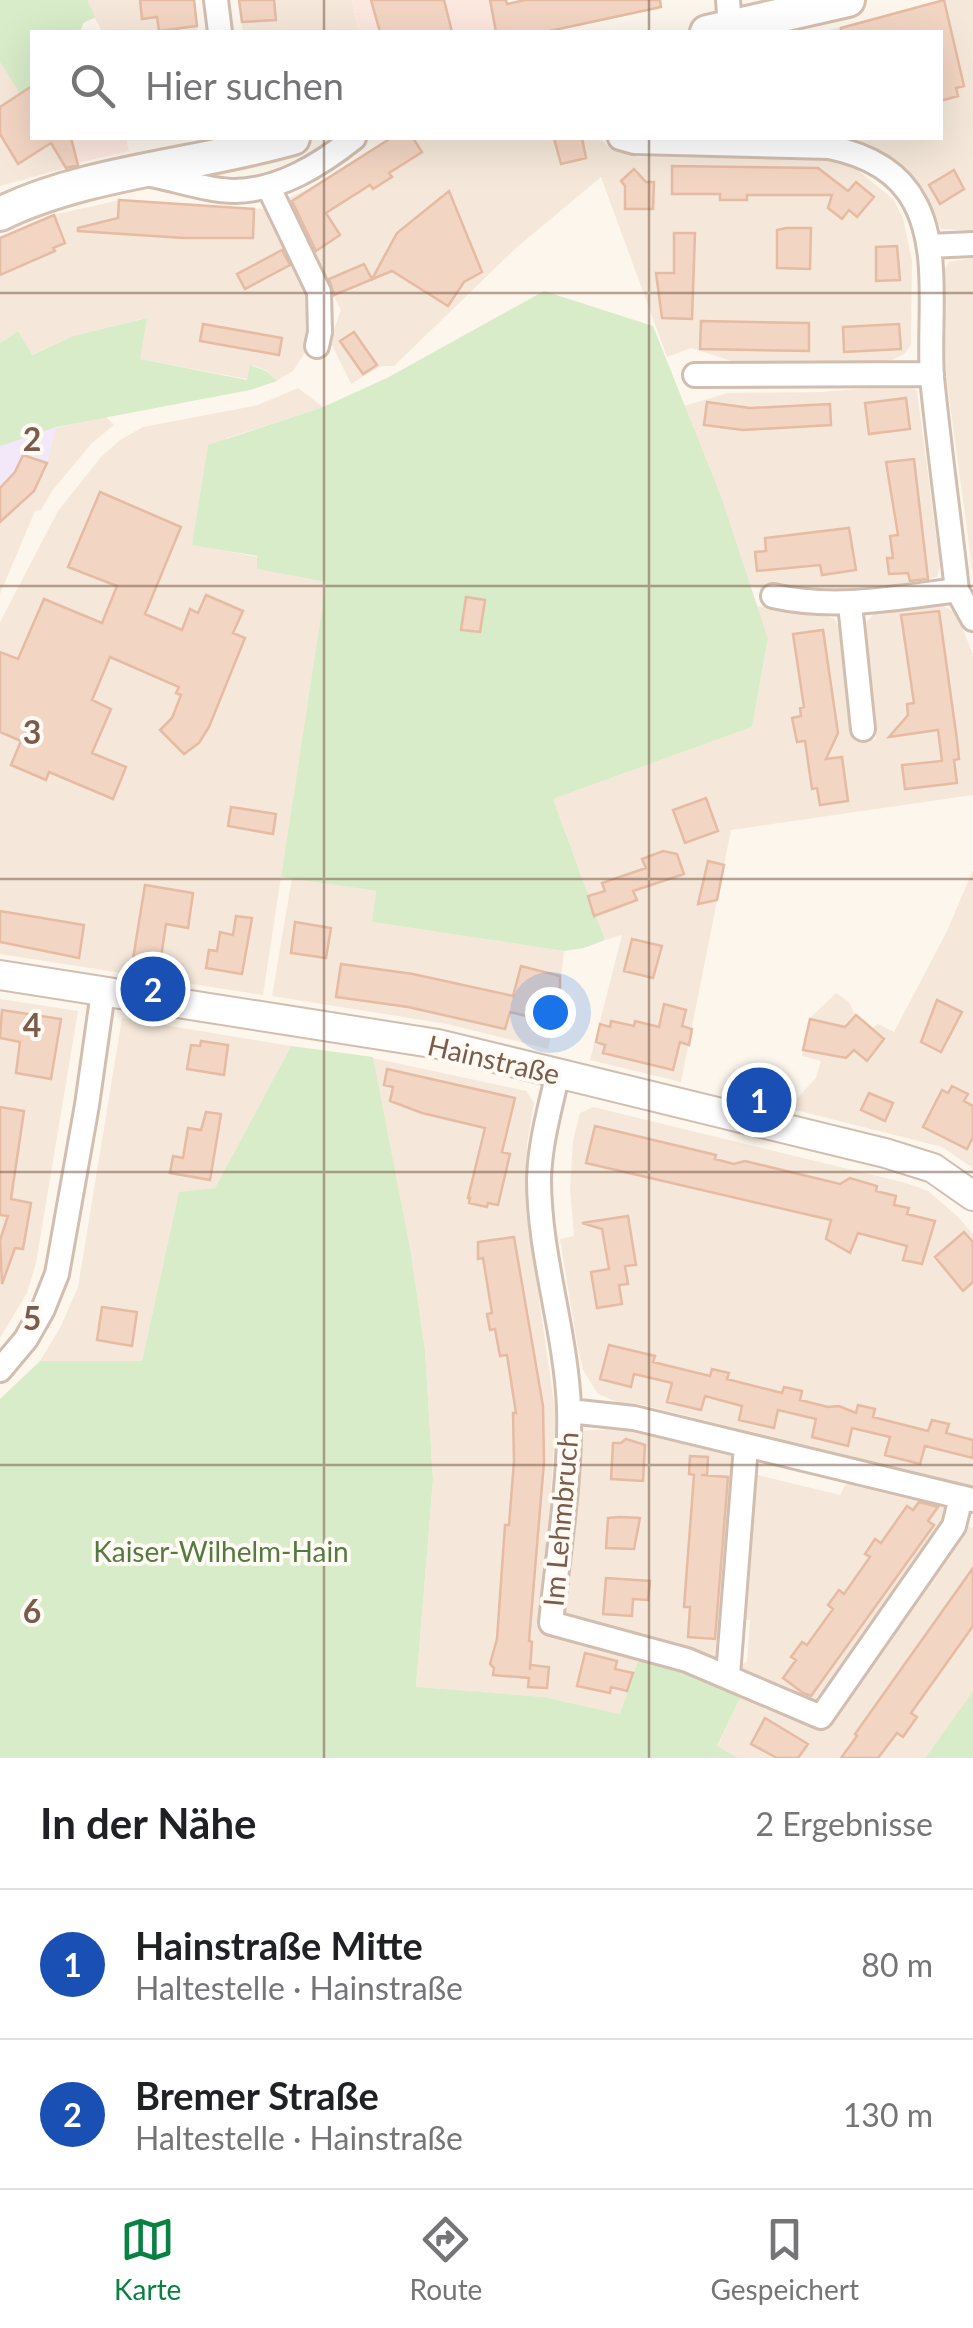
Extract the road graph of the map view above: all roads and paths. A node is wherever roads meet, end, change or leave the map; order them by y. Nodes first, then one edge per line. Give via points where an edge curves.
1 (216, 0) edge
2 (848, 0) edge
3 (722, 20) edge
4 (220, 30) edge
5 (278, 140) edge
6 (351, 140) edge
7 (627, 140) edge
8 (234, 146) edge
9 (138, 172) junction
10 (269, 188) junction
11 (0, 214) edge
12 (973, 244) edge
13 (929, 246) junction
14 (317, 346) dead end
15 (932, 374) junction
16 (695, 375) dead end
17 (956, 590) junction
18 (774, 596) dead end
19 (850, 604) junction
20 (973, 619) edge
21 (863, 729) dead end
22 (0, 975) edge
23 (103, 992) junction
24 (558, 1073) junction
25 (973, 1196) edge
26 (0, 1370) edge
27 (569, 1411) junction
28 (746, 1446) junction
29 (967, 1498) edge
30 (728, 1675) junction

1 - 4 street
2 - 3 main road
5 - 8 main road
6 - 10 street
7 - 13 street via 848,151 906,188
8 - 9 main road
9 - 10 street via 232,191
9 - 11 main road
10 - 14 street via 320,292
12 - 13 street
13 - 15 street
15 - 16 street
15 - 17 street
17 - 19 street
17 - 20 street
18 - 19 street
19 - 21 street
22 - 23 street, Hainstraße
23 - 24 street, Hainstraße via 438,1044
23 - 26 street via 57,1274 35,1324
24 - 25 street, Hainstraße via 918,1162
24 - 27 street, Im Lehmbruch via 539,1178
27 - 28 street, Im Lehmbruch via 634,1418
27 - 30 street, Im Lehmbruch via 551,1622
28 - 29 street, Im Lehmbruch
28 - 30 street
29 - 30 street, Im Lehmbruch via 821,1717

